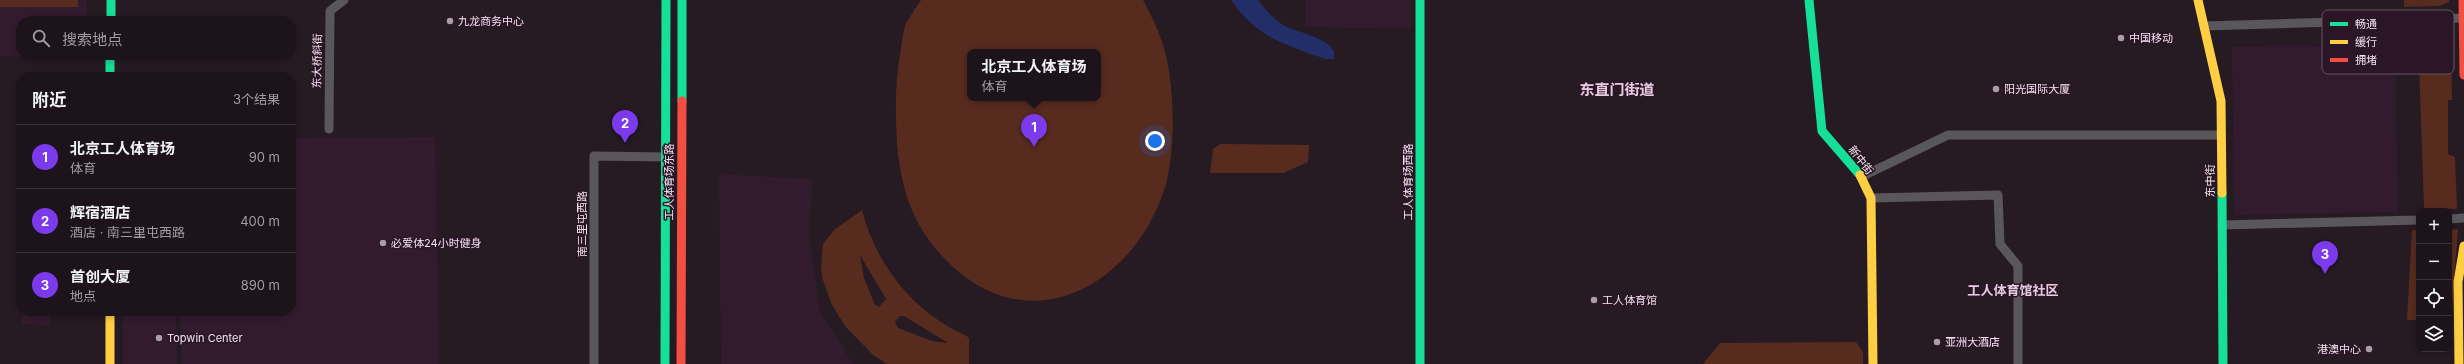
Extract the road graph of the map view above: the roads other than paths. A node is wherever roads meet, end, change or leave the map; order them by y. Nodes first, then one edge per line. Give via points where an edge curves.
1 (111, 0) edge
2 (344, 0) edge
3 (666, 0) edge
4 (682, 0) edge
5 (1420, 0) edge
6 (1809, 0) edge
7 (2198, 0) edge
8 (2463, 0) edge
9 (111, 16) edge
10 (2454, 18) edge
11 (2463, 18) junction
12 (2322, 22) edge
13 (2204, 26) junction
14 (110, 60) edge
15 (110, 72) edge
16 (2464, 75) edge
17 (329, 129) dead end
18 (2221, 135) junction
19 (666, 157) junction
20 (1861, 177) junction
21 (1871, 198) junction
22 (2464, 218) edge
23 (2452, 219) edge
24 (2416, 220) edge
25 (2222, 225) junction
26 (2464, 246) edge
27 (110, 316) edge
28 (110, 364) edge
29 (594, 364) edge
30 (666, 364) edge
31 (681, 364) edge
32 (1420, 364) edge
33 (1873, 364) edge
34 (2018, 364) edge
35 (2223, 364) edge
36 (2459, 364) edge

1 - 9 street
2 - 17 street, 东大桥斜街 via 330,11
3 - 19 street, 工人体育场东路
4 - 31 street, 工人体育场东路
5 - 32 street, 工人体育场西路
6 - 20 street, 新中街 via 1822,131
7 - 13 street, 东中街
8 - 11 street
10 - 11 street
11 - 16 street
12 - 13 street
13 - 18 street, 东中街 via 2221,101
14 - 15 street
18 - 20 street via 1948,134
18 - 25 street, 东中街
19 - 29 street, 南三里屯西路 via 594,156
19 - 30 street, 工人体育场东路
20 - 21 street, 新中街
21 - 33 street, 新中街
21 - 34 street via 1998,196 2000,244 2018,266
22 - 23 street
24 - 25 street
25 - 35 street, 东中街
26 - 36 street via 2458,282
27 - 28 street

